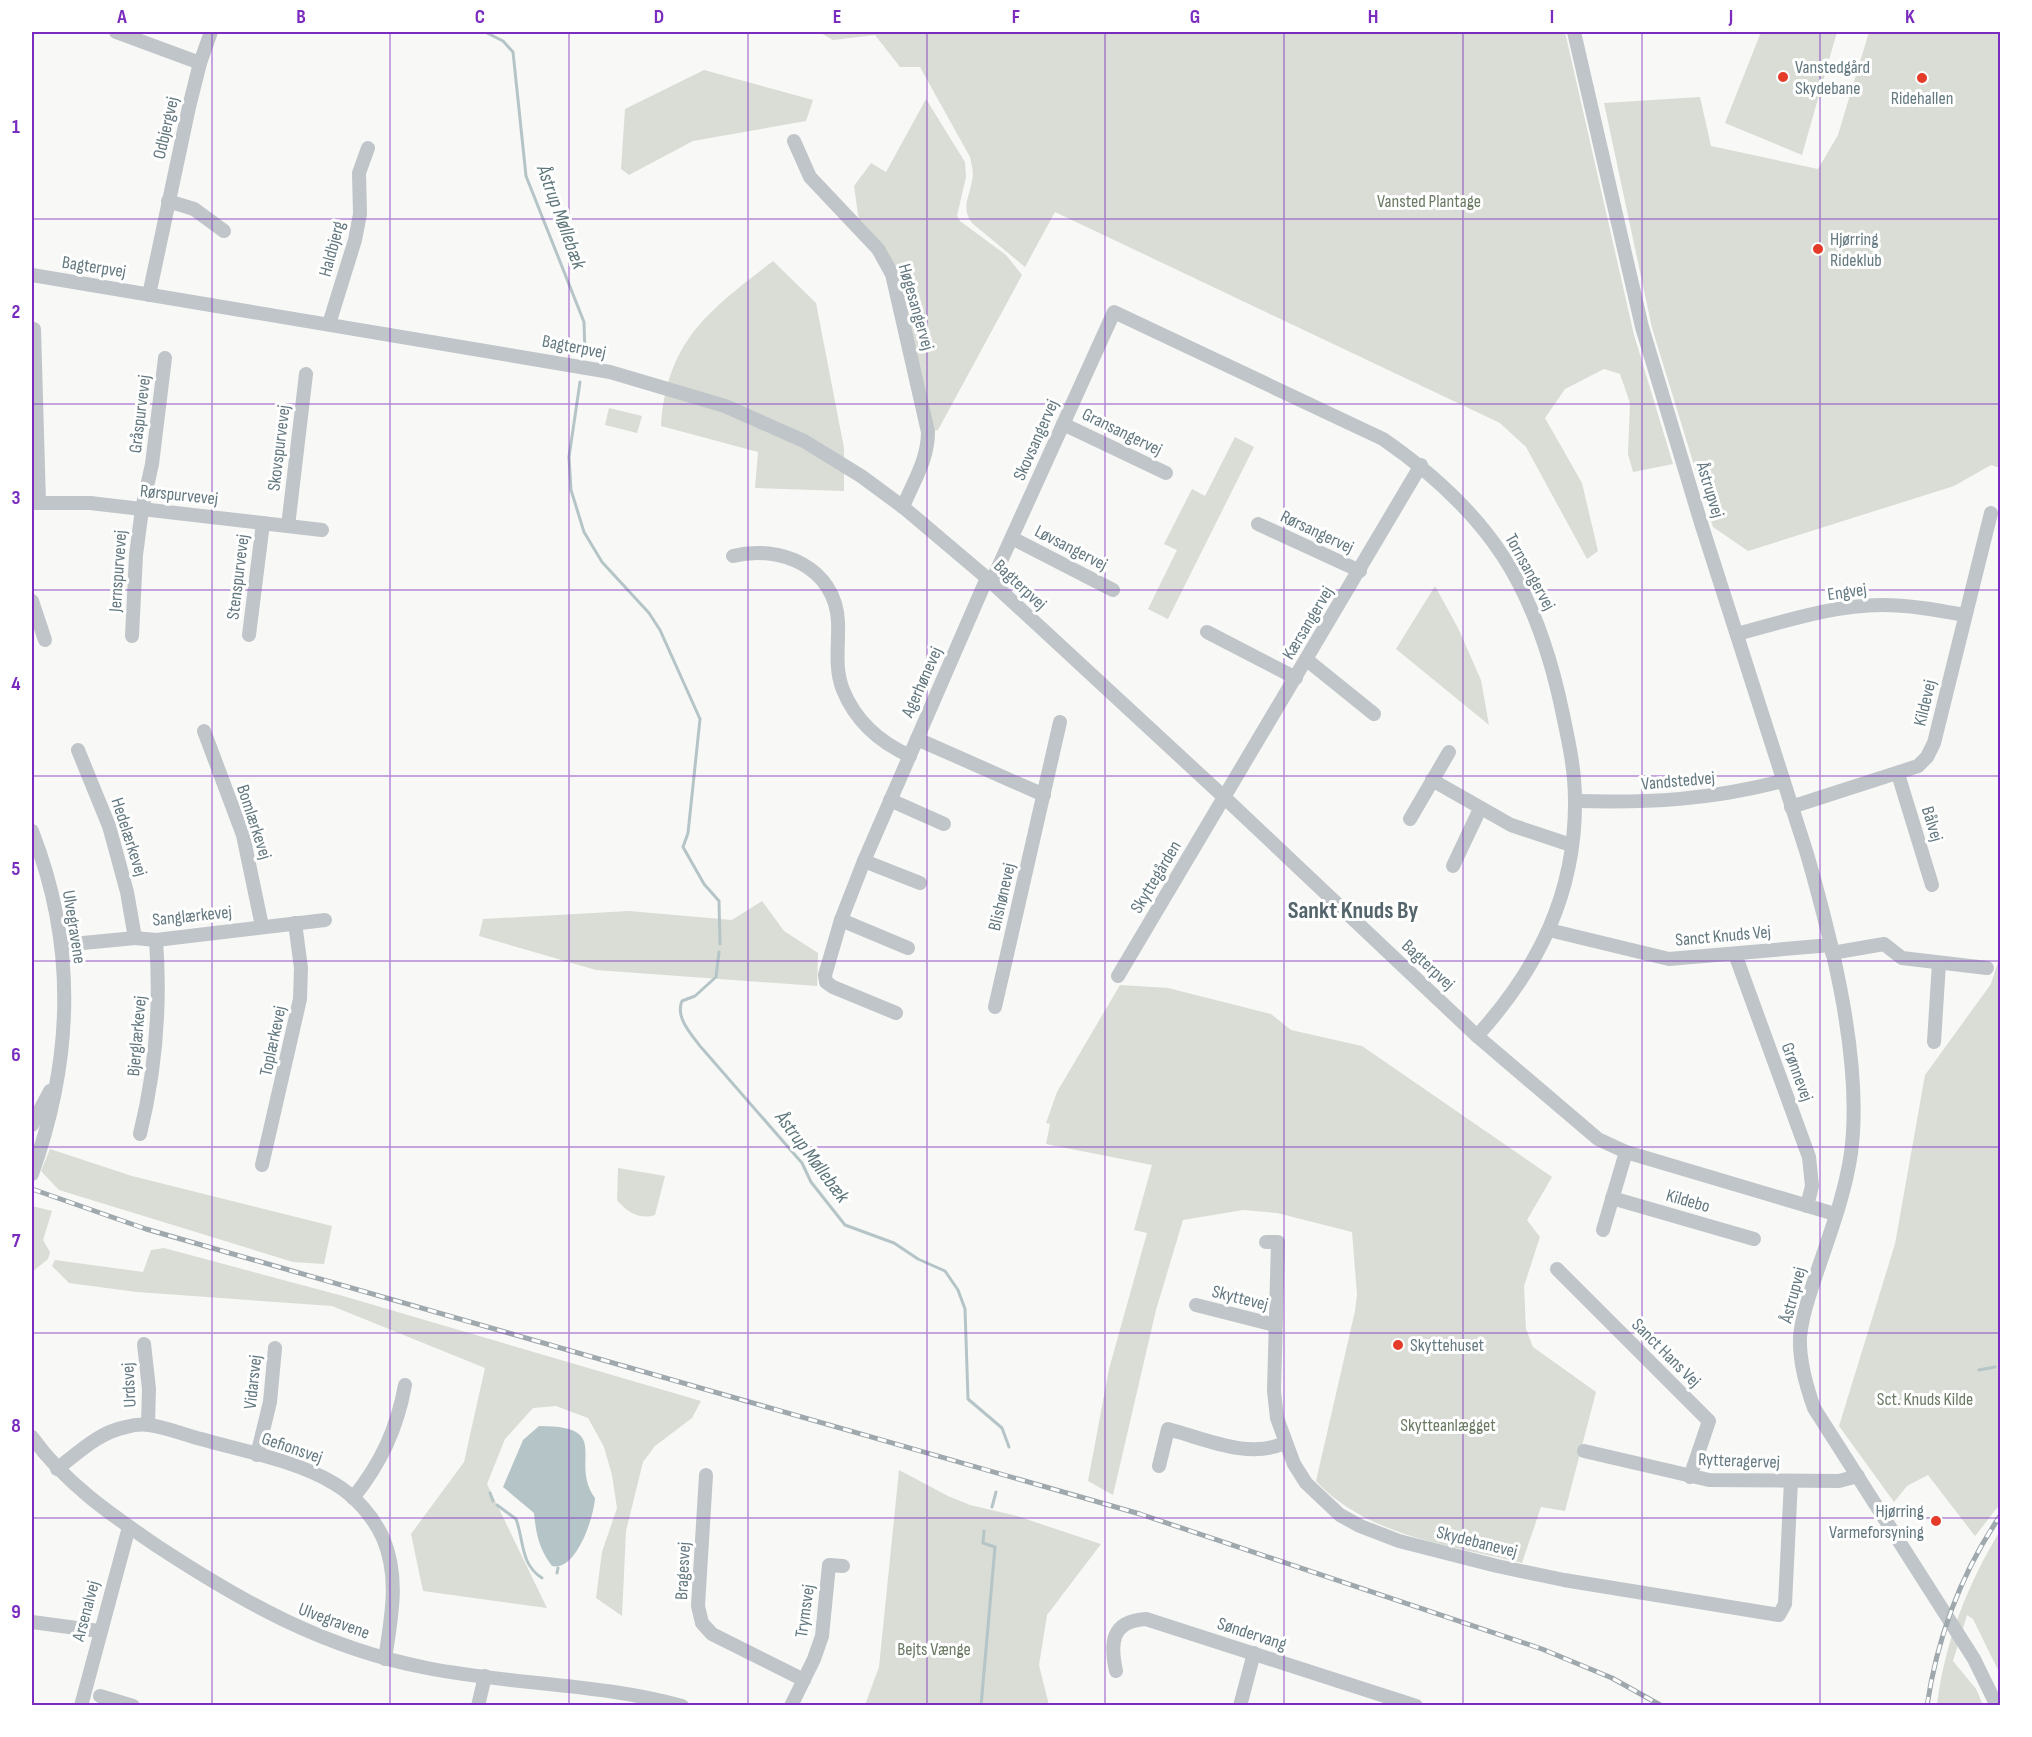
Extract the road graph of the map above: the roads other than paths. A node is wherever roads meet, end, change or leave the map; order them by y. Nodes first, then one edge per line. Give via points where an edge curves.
1 (116, 32) edge
2 (211, 32) edge
3 (1574, 32) edge
4 (200, 63) junction
5 (794, 141) dead end
6 (368, 148) dead end
7 (168, 201) junction
8 (224, 231) dead end
9 (32, 275) edge
10 (149, 295) junction
11 (1114, 312) joint
12 (329, 324) junction
13 (33, 329) dead end
14 (165, 358) dead end
15 (306, 374) dead end
16 (1064, 424) junction
17 (1421, 465) junction
18 (1166, 473) dead end
19 (35, 503) edge
20 (903, 507) junction
21 (141, 509) junction
22 (1991, 513) dead end
23 (263, 523) junction
24 (1258, 525) dead end
25 (288, 526) junction
26 (322, 530) dead end
27 (1012, 538) junction
28 (733, 556) dead end
29 (1360, 572) junction
30 (989, 581) junction
31 (1113, 590) dead end
32 (32, 601) edge
33 (1965, 615) junction
34 (1207, 632) dead end
35 (1737, 634) junction
36 (249, 635) dead end
37 (132, 636) dead end
38 (45, 640) dead end
39 (1307, 660) junction
40 (1296, 678) junction
41 (1374, 714) dead end
42 (1060, 722) dead end
43 (204, 732) dead end
44 (916, 739) junction
45 (78, 750) dead end
46 (1449, 752) dead end
47 (910, 756) junction
48 (1898, 774) junction
49 (1432, 780) junction
50 (1783, 781) junction
51 (1044, 795) junction
52 (1225, 798) junction
53 (890, 800) junction
54 (1575, 801) junction
55 (1791, 807) junction
56 (1480, 809) junction
57 (1410, 819) dead end
58 (944, 824) dead end
59 (32, 831) edge
60 (1571, 845) junction
61 (864, 861) junction
62 (1453, 866) dead end
63 (920, 884) dead end
64 (1932, 885) dead end
65 (325, 920) dead end
66 (841, 920) junction
67 (295, 923) junction
68 (262, 926) junction
69 (1549, 930) junction
70 (135, 938) junction
71 (156, 940) junction
72 (62, 945) junction
73 (908, 948) dead end
74 (1831, 949) junction
75 (1735, 954) junction
76 (1939, 963) junction
77 (1987, 968) dead end
78 (1118, 976) dead end
79 (995, 1007) dead end
80 (896, 1014) dead end
81 (1477, 1036) junction
82 (1934, 1042) dead end
83 (60, 1067) junction
84 (32, 1125) edge
85 (140, 1134) dead end
86 (1626, 1152) junction
87 (262, 1165) dead end
88 (34, 1168) edge
89 (1612, 1198) junction
90 (1807, 1206) junction
91 (1836, 1214) junction
92 (1603, 1230) dead end
93 (1754, 1239) dead end
94 (1266, 1242) dead end
95 (1557, 1269) dead end
96 (1196, 1305) dead end
97 (1275, 1325) junction
98 (144, 1344) dead end
99 (274, 1348) dead end
100 (405, 1385) dead end
101 (148, 1424) junction
102 (32, 1437) edge
103 (1284, 1443) junction
104 (1584, 1451) dead end
105 (257, 1455) junction
106 (1159, 1466) dead end
107 (57, 1469) junction
108 (706, 1475) dead end
109 (1858, 1476) junction
110 (1690, 1477) junction
111 (1791, 1481) junction
112 (353, 1498) junction
113 (129, 1527) junction
114 (843, 1566) dead end
115 (32, 1622) edge
116 (99, 1631) junction
117 (1254, 1653) junction
118 (386, 1659) junction
119 (1116, 1671) dead end
120 (485, 1676) junction
121 (804, 1680) junction
122 (100, 1696) dead end
123 (81, 1706) edge
124 (133, 1706) edge
125 (478, 1706) edge
126 (682, 1706) edge
127 (791, 1706) edge
128 (1240, 1706) edge
129 (1416, 1706) edge
130 (1997, 1706) edge

1 - 4 street
2 - 4 street, Odbjergvej
3 - 35 street, Åstrupvej via 1642,327
4 - 7 street, Odbjergvej
5 - 20 street, Høgesangervej via 810,177 878,249 892,274 928,432 922,466
6 - 12 street, Haldbjerg via 359,173 356,240
7 - 8 street via 194,209
7 - 10 street, Odbjergvej
9 - 10 street, Bagterpvej
10 - 12 street, Bagterpvej
11 - 16 street, Skovsangervej
11 - 17 street, Tornsangervej via 1332,412
12 - 20 street, Bagterpvej via 610,372 677,390 725,406 804,441
13 - 19 street
14 - 21 street, Gråspurvevej via 152,464
15 - 25 street, Skovspurvevej
16 - 18 street, Gransangervej
16 - 27 street, Skovsangervej
17 - 29 street, Kærsangervej
17 - 54 street, Tornsangervej via 1483,527 1529,601 1557,683
19 - 21 street, Rørspurvevej via 90,503
20 - 30 street, Bagterpvej
21 - 23 street, Rørspurvevej
21 - 37 street, Jernspurvevej
22 - 33 street, Kildevej
23 - 25 street, Rørspurvevej
23 - 36 street, Stenspurvevej
24 - 29 street, Rørsangervej
25 - 26 street, Rørspurvevej
27 - 30 street, Skovsangervej
27 - 31 street, Løvsangervej
28 - 47 street via 748,552 780,553 819,578 838,620 838,670 851,706 876,736
29 - 39 street, Kærsangervej
30 - 44 street, Agerhønevej
30 - 52 street, Bagterpvej
32 - 38 street
33 - 35 street, Engvej via 1880,605 1839,609
33 - 48 street, Kildevej via 1934,743 1918,766
34 - 40 street
35 - 50 street, Åstrupvej
39 - 40 street, Kærsangervej
39 - 41 street
40 - 52 street, Kærsangervej
42 - 51 street, Blishønevej
43 - 68 street, Bomlærkevej via 243,835
44 - 47 street, Agerhønevej
44 - 51 street
45 - 70 street, Hedelærkevej via 109,826
46 - 49 street
47 - 53 street, Agerhønevej
48 - 55 street, Kildevej
48 - 64 street, Bålvej
49 - 56 street
49 - 57 street
50 - 54 street, Vandstedvej via 1678,801
50 - 55 street, Åstrupvej
51 - 79 street, Blishønevej
52 - 78 street, Skyttegården
52 - 81 street, Bagterpvej
53 - 58 street
53 - 61 street, Agerhønevej
54 - 60 street, Tornsangervej
55 - 74 street, Åstrupvej
56 - 60 street via 1544,838
56 - 62 street
59 - 72 street, Ulvegravene
60 - 69 street, Tornsangervej via 1567,873
61 - 63 street
61 - 66 street, Agerhønevej
65 - 67 street, Sanglærkevej
66 - 73 street
66 - 80 street, Agerhønevej via 826,982
67 - 68 street, Sanglærkevej
67 - 87 street, Toplærkevej via 301,968 300,999
68 - 71 street, Sanglærkevej
69 - 75 street, Sanct Knuds Vej via 1670,960
69 - 81 street, Tornsangervej via 1522,981
70 - 71 street, Sanglærkevej
70 - 72 street, Sanglærkevej
71 - 85 street, Bjerglærkevej via 157,1035
72 - 83 street, Ulvegravene via 65,1027
74 - 75 street, Sanct Knuds Vej
74 - 76 street via 1884,944 1902,958
74 - 91 street, Åstrupvej via 1849,1046 1853,1116 1851,1154
75 - 90 street, Grønnevej via 1809,1157 1812,1185
76 - 77 street
76 - 82 street
81 - 86 street, Bagterpvej via 1598,1140
83 - 84 street, Ulvegravene
83 - 88 street, Ulvegravene
86 - 89 street
86 - 90 street, Bagterpvej
89 - 92 street
89 - 93 street, Kildebo
90 - 91 street, Bagterpvej
91 - 109 street, Åstrupvej via 1804,1312 1801,1357 1814,1408
94 - 97 street, Skydebanevej via 1278,1242
95 - 110 street, Sanct Hans Vej via 1708,1421
96 - 97 street, Skyttevej
97 - 103 street, Skydebanevej via 1274,1391
98 - 101 street, Urdsvej
99 - 105 street, Vidarsvej via 270,1402
100 - 112 street via 393,1433
101 - 105 street, Gefionsvej
101 - 107 street, Gefionsvej via 112,1430
102 - 107 street, Ulvegravene
103 - 106 street via 1272,1449 1244,1448 1168,1429
103 - 111 street, Skydebanevej via 1300,1474 1322,1500 1350,1521 1381,1535 1564,1580 1770,1615 1779,1615 1785,1605
104 - 110 street, Rytteragervej
105 - 112 street, Gefionsvej via 315,1474
107 - 113 street, Ulvegravene via 77,1489
108 - 121 street, Bragesvej via 698,1606 702,1623 712,1634
109 - 111 street, Rytteragervej via 1839,1481
109 - 130 street, Åstrupvej via 1974,1659
110 - 111 street, Rytteragervej
112 - 118 street, Gefionsvej via 374,1523 390,1559 393,1599
113 - 116 street, Arsenalvej
113 - 118 street, Ulvegravene via 265,1612 328,1641
114 - 121 street, Trymsvej via 829,1565 822,1636
115 - 116 street
116 - 123 street, Arsenalvej
117 - 119 street, Søndervang via 1146,1619 1135,1619 1125,1624 1113,1640
117 - 128 street
117 - 129 street, Søndervang
118 - 120 street, Ulvegravene
120 - 125 street
120 - 126 street, Ulvegravene via 611,1689
121 - 127 street, Trymsvej
122 - 124 street

